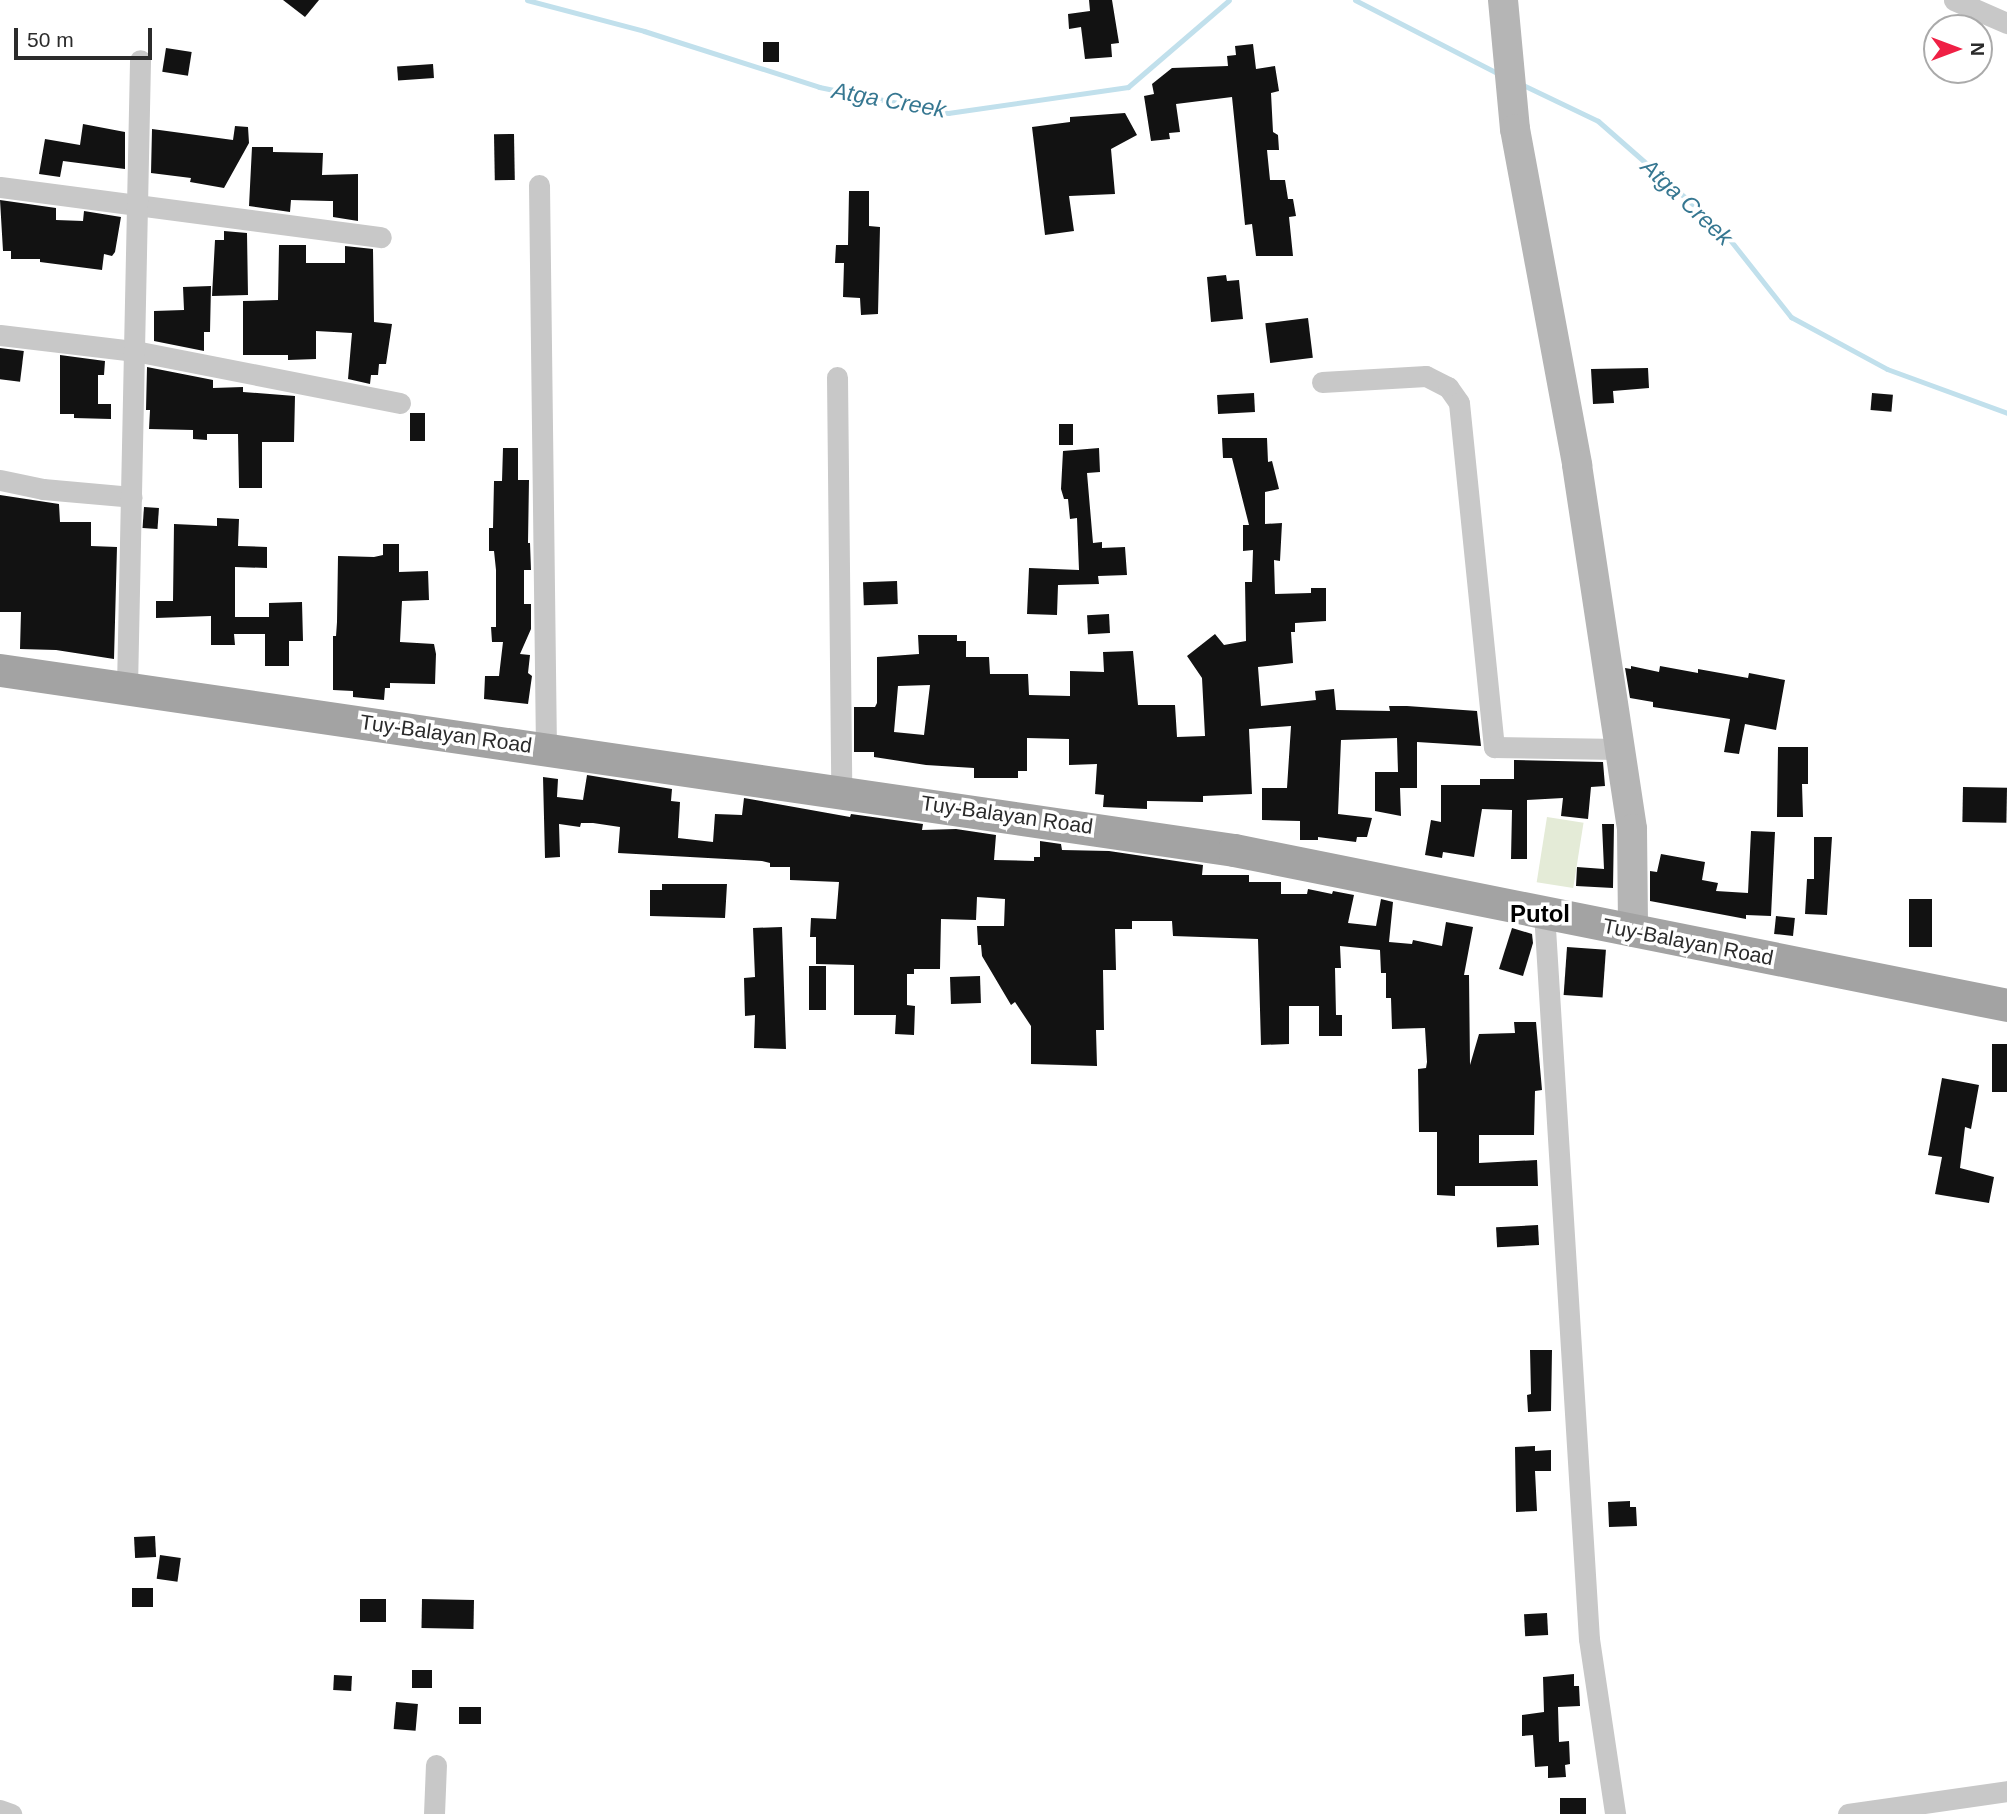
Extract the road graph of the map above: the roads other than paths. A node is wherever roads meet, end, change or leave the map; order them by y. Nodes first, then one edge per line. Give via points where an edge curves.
1 (1503, 0) edge
2 (1954, 0) edge
3 (2007, 23) edge
4 (140, 60) dead end
5 (539, 185) dead end
6 (0, 187) edge
7 (138, 204) junction
8 (381, 237) dead end
9 (0, 335) edge
10 (135, 351) junction
11 (836, 377) dead end
12 (1322, 382) dead end
13 (400, 403) dead end
14 (0, 480) edge
15 (132, 496) junction
16 (0, 670) edge
17 (127, 687) junction
18 (546, 748) junction
19 (1620, 749) junction
20 (841, 791) junction
21 (1544, 912) junction
22 (1633, 932) junction
23 (2007, 1005) edge
24 (436, 1765) dead end
25 (2007, 1791) edge
26 (0, 1810) edge
27 (10, 1814) edge
28 (434, 1814) edge
29 (1615, 1814) edge
30 (1848, 1814) edge

1 - 19 street via 1515,130 1577,465
2 - 3 street
4 - 7 street
5 - 18 street
6 - 7 street
7 - 8 street
7 - 10 street
9 - 10 street
10 - 13 street
10 - 15 street
11 - 20 street
12 - 19 street via 1426,376 1448,387 1459,403 1494,747
14 - 15 street
15 - 17 street
16 - 17 main road, Tuy-Balayan Road
17 - 18 main road, Tuy-Balayan Road
18 - 20 main road, Tuy-Balayan Road
19 - 22 street via 1632,829
20 - 21 main road, Tuy-Balayan Road via 1234,850
21 - 22 main road, Tuy-Balayan Road
21 - 29 street via 1589,1639
22 - 23 main road, Tuy-Balayan Road
24 - 28 street
25 - 30 street
26 - 27 street

